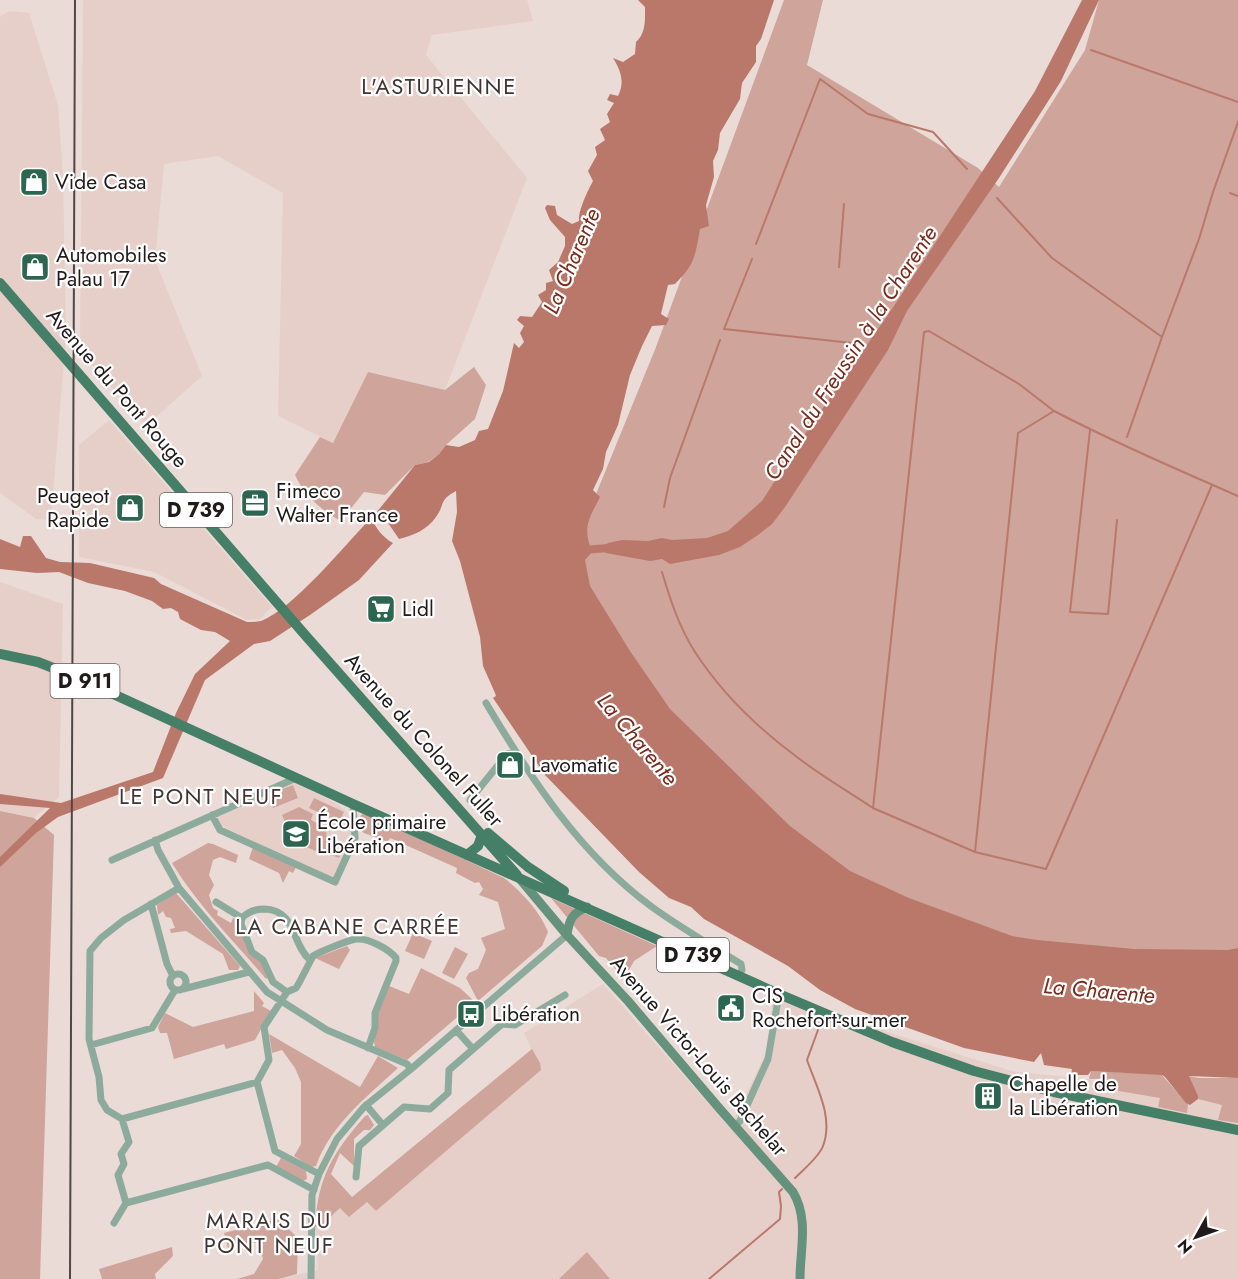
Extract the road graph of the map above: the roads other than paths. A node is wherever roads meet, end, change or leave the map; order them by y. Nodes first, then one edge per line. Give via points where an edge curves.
1 (0, 283) edge
2 (299, 629) joint
3 (0, 654) edge
4 (486, 703) dead end
5 (515, 752) junction
6 (296, 778) junction
7 (470, 800) dead end
8 (353, 804) junction
9 (212, 815) junction
10 (472, 823) junction
11 (482, 835) junction
12 (155, 840) junction
13 (467, 855) junction
14 (112, 860) dead end
15 (519, 877) junction
16 (179, 888) junction
17 (216, 902) dead end
18 (151, 904) junction
19 (587, 907) junction
20 (606, 916) junction
21 (242, 918) junction
22 (567, 935) junction
23 (310, 960) junction
24 (249, 972) junction
25 (739, 975) junction
26 (173, 976) junction
27 (186, 980) junction
28 (201, 983) junction
29 (179, 990) junction
30 (287, 992) junction
31 (779, 994) junction
32 (566, 995) dead end
33 (280, 1001) junction
34 (456, 1030) junction
35 (91, 1046) junction
36 (368, 1048) junction
37 (472, 1050) junction
38 (411, 1069) junction
39 (257, 1082) junction
40 (366, 1105) junction
41 (122, 1119) junction
42 (382, 1125) junction
43 (735, 1126) junction
44 (1238, 1130) edge
45 (275, 1151) junction
46 (268, 1165) junction
47 (319, 1174) junction
48 (356, 1177) dead end
49 (314, 1190) junction
50 (126, 1203) junction
51 (114, 1223) dead end
52 (311, 1279) edge
53 (800, 1279) edge

1 - 2 main road, Avenue du Pont Rouge / D 739
2 - 10 main road, Avenue du Colonel Fuller / D 739
3 - 6 main road, D 911 via 68,673
4 - 5 street
5 - 7 street via 507,754
5 - 25 street via 581,842 652,906 741,964
6 - 8 main road, D 911
6 - 9 street
8 - 9 street via 355,838 335,882 220,830
8 - 13 main road, D 911
9 - 12 street
10 - 11 main road, Avenue du Colonel Fuller / D 739
10 - 20 main road, D 739 via 550,883
11 - 13 main road via 478,846
11 - 15 main road, Avenue du Colonel Fuller / D 739
12 - 14 street
12 - 16 street
13 - 15 main road, D 739
15 - 19 main road, D 739
15 - 22 main road, Avenue Victor-Louis Bachelar
16 - 18 street
16 - 24 street
17 - 21 street
18 - 26 street
18 - 35 street via 124,920 90,951
19 - 20 main road, D 739
19 - 22 main road via 572,917
20 - 25 main road, D 739
21 - 23 street via 261,909 284,916
21 - 30 street via 252,952 263,960 273,982
22 - 34 street
22 - 43 main road, Avenue Victor-Louis Bachelar
23 - 30 street via 296,988
23 - 36 street via 355,938 396,958 375,1012 375,1028
24 - 28 street
24 - 33 street
25 - 31 main road, D 739
26 - 27 street via 181,974
26 - 29 street via 170,984
27 - 28 street
27 - 29 street
28 - 29 street
29 - 35 street via 152,1028
30 - 33 street
31 - 43 street via 768,1059
31 - 44 main road, D 739 via 892,1042 974,1071 1054,1092
32 - 37 street via 516,1025 502,1023
33 - 36 street via 327,1030
33 - 39 street via 264,1027 269,1060
34 - 37 street
34 - 38 street
35 - 41 street via 101,1100 107,1110
36 - 38 street
37 - 42 street via 449,1070 448,1093 430,1109 404,1107
38 - 40 street
39 - 41 street
39 - 45 street
40 - 42 street
40 - 47 street via 337,1139
41 - 50 street via 129,1142 121,1155 124,1164 118,1175
42 - 48 street via 359,1146
43 - 53 main road, Avenue Victor-Louis Bachelar via 800,1203
45 - 46 street
45 - 47 street
46 - 49 street
46 - 50 street
47 - 49 street
49 - 52 street
50 - 51 street

